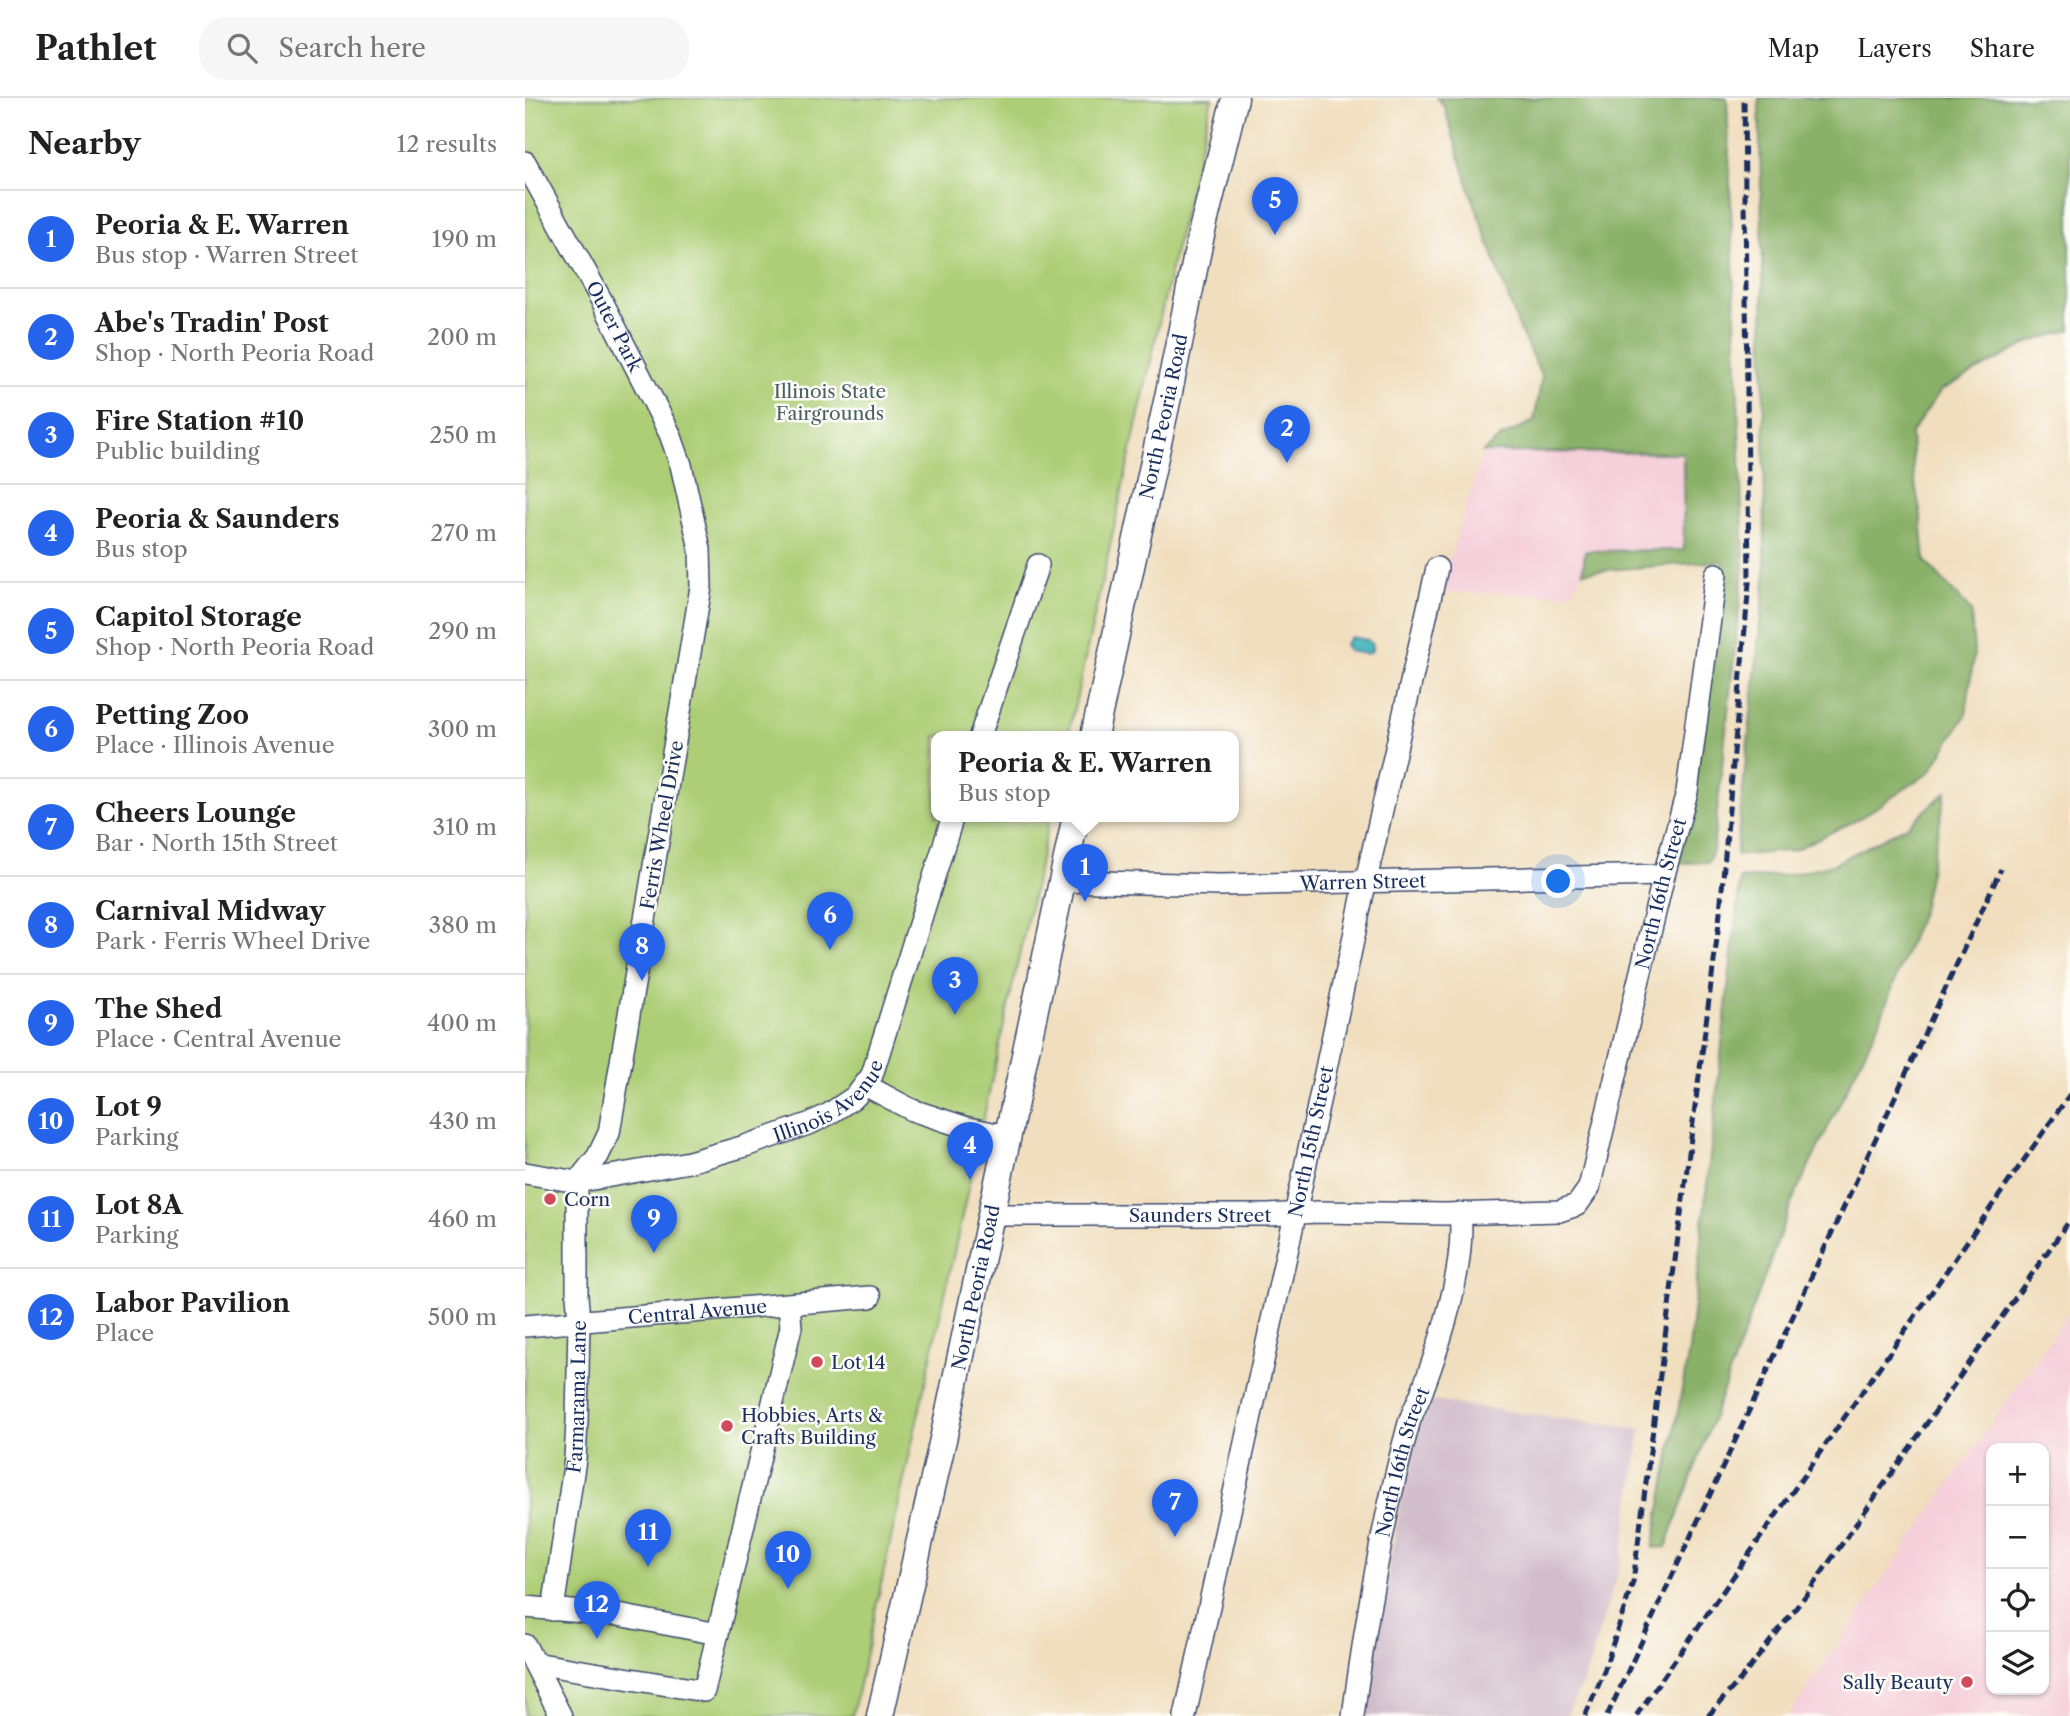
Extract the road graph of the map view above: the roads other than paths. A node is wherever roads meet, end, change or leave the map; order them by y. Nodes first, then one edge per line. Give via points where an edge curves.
1 (1235, 98) edge
2 (525, 162) edge
3 (688, 499) joint
4 (1038, 565) dead end
5 (1437, 568) dead end
6 (1716, 574) dead end
7 (982, 731) edge
8 (1095, 731) edge
9 (951, 822) edge
10 (1075, 822) edge
11 (1664, 875) junction
12 (1366, 880) junction
13 (1062, 881) junction
14 (865, 1085) junction
15 (1006, 1136) junction
16 (525, 1173) edge
17 (577, 1182) junction
18 (1577, 1205) joint
19 (1460, 1213) junction
20 (991, 1215) junction
21 (1295, 1215) junction
22 (870, 1297) dead end
23 (789, 1305) junction
24 (579, 1321) junction
25 (525, 1326) edge
26 (526, 1607) edge
27 (553, 1610) junction
28 (525, 1632) edge
29 (718, 1634) junction
30 (530, 1654) edge
31 (561, 1716) edge
32 (880, 1716) edge
33 (1185, 1716) edge
34 (1353, 1716) edge

1 - 8 main road, North Peoria Road via 1201,235
2 - 3 street, Outer Park via 665,422
3 - 17 street, Ferris Wheel Drive via 700,549 701,587 690,661 609,1133
4 - 7 street
5 - 12 street, North 15th Street
6 - 11 street, North 16th Street via 1687,792
9 - 14 street, Illinois Avenue
10 - 13 main road, North Peoria Road
11 - 12 street, Warren Street
11 - 18 street, North 16th Street via 1589,1188
12 - 13 street, Warren Street via 1220,885
12 - 21 street, North 15th Street
13 - 15 main road, North Peoria Road
14 - 15 street via 912,1110
14 - 17 street, Illinois Avenue via 829,1114 790,1131 689,1162
15 - 20 main road, North Peoria Road
16 - 17 street, Illinois Avenue
17 - 24 street, Farmarama Lane
18 - 19 street, Saunders Street via 1559,1210
19 - 21 street, Saunders Street
19 - 34 street, North 16th Street via 1459,1262 1438,1344 1400,1457 1365,1630
20 - 21 street, Saunders Street
20 - 32 main road, North Peoria Road
21 - 33 street, North 15th Street
22 - 23 street, Central Avenue
23 - 24 street, Central Avenue
23 - 29 street via 791,1327
24 - 25 street, Central Avenue
24 - 27 street, Farmarama Lane via 575,1459
26 - 27 street
26 - 28 street
27 - 29 street via 618,1615
29 - 30 street via 704,1691
30 - 31 street

